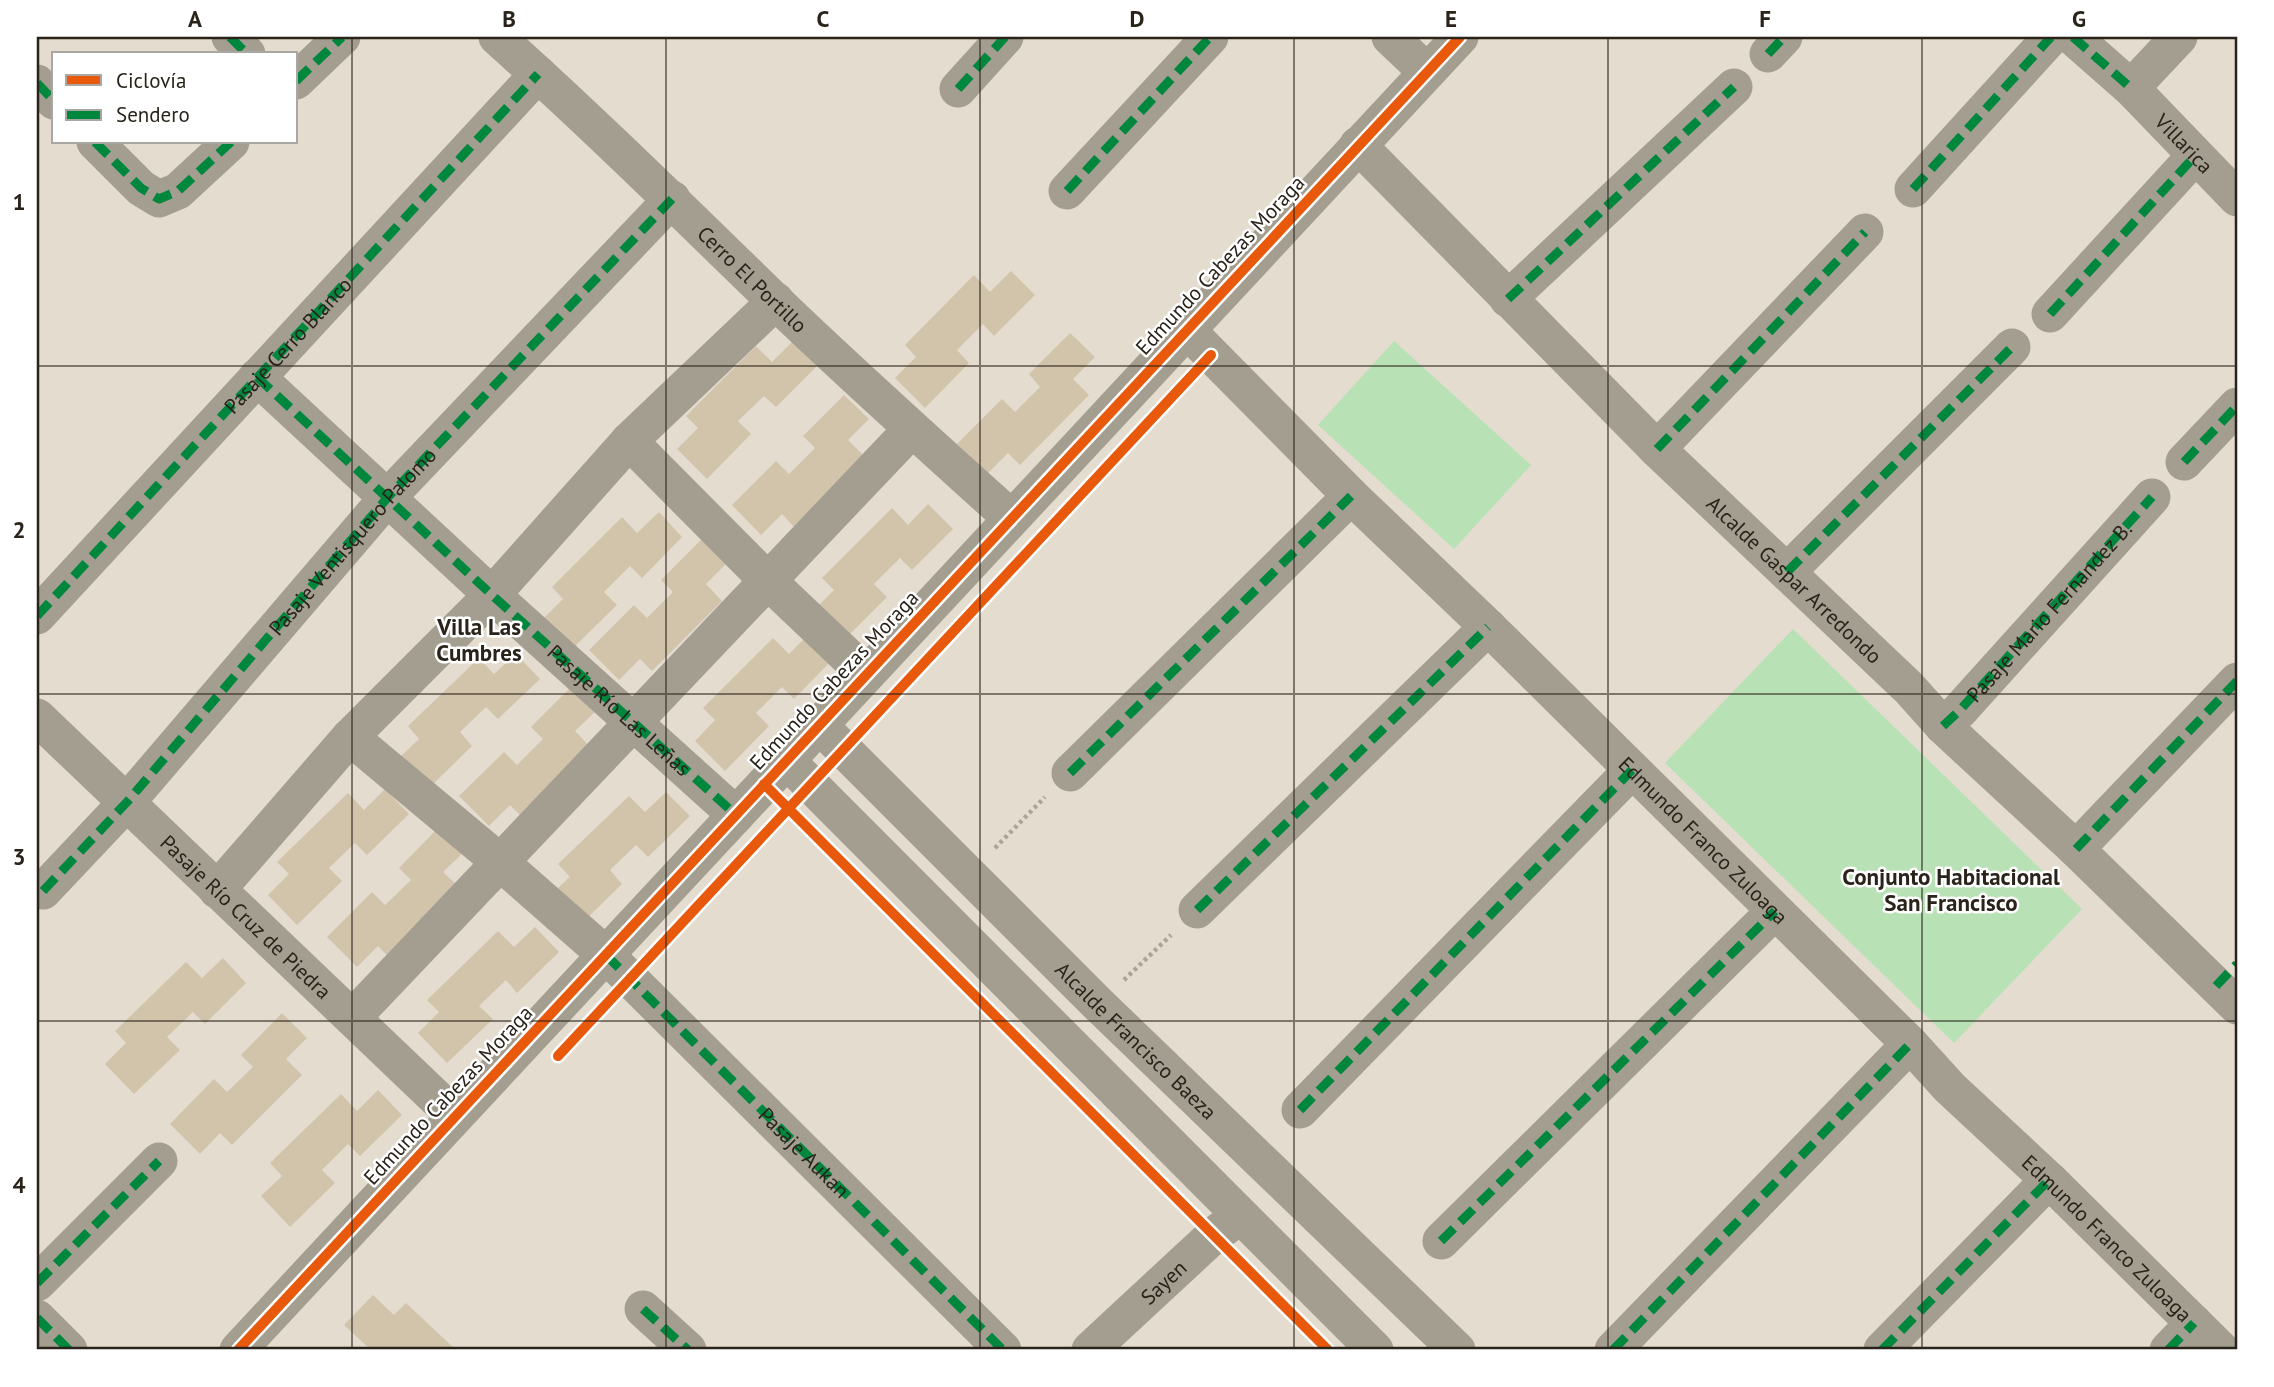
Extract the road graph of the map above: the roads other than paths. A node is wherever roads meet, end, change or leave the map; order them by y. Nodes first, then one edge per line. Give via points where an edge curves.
1 (230, 37) edge
2 (342, 37) edge
3 (497, 37) edge
4 (1005, 37) edge
5 (1210, 37) edge
6 (1390, 37) edge
7 (1460, 37) edge
8 (2051, 37) edge
9 (2073, 37) edge
10 (2179, 37) edge
11 (245, 52) edge
12 (1427, 72) junction
13 (538, 74) junction
14 (298, 79) edge
15 (37, 83) edge
16 (1734, 88) dead end
17 (2131, 88) junction
18 (958, 89) dead end
19 (52, 99) edge
20 (97, 144) edge
21 (229, 144) edge
22 (1358, 145) junction
23 (2195, 156) junction
24 (1913, 189) dead end
25 (1067, 191) dead end
26 (2237, 198) edge
27 (672, 199) junction
28 (1865, 232) dead end
29 (1508, 299) junction
30 (776, 301) junction
31 (2050, 314) dead end
32 (1187, 330) junction
33 (2012, 347) dead end
34 (257, 377) junction
35 (2237, 406) edge
36 (912, 429) junction
37 (629, 441) junction
38 (1657, 449) junction
39 (2184, 462) dead end
40 (1351, 496) junction
41 (388, 497) junction
42 (2152, 497) dead end
43 (1010, 517) junction
44 (1787, 572) junction
45 (767, 580) junction
46 (492, 595) junction
47 (37, 616) edge
48 (1488, 628) junction
49 (866, 674) junction
50 (2237, 681) edge
51 (37, 717) edge
52 (634, 721) junction
53 (820, 726) junction
54 (1942, 726) junction
55 (350, 737) junction
56 (786, 760) junction
57 (1632, 769) junction
58 (1070, 773) road end
59 (127, 802) junction
60 (736, 815) junction
61 (2076, 849) junction
62 (500, 862) junction
63 (217, 890) junction
64 (43, 891) dead end
65 (1197, 910) road end
66 (1775, 911) junction
67 (606, 955) junction
68 (2230, 985) edge
69 (353, 1017) junction
70 (1910, 1044) junction
71 (1300, 1110) dead end
72 (455, 1116) junction
73 (159, 1161) dead end
74 (2049, 1180) junction
75 (1240, 1216) junction
76 (1441, 1241) dead end
77 (37, 1283) edge
78 (643, 1308) dead end
79 (37, 1318) edge
80 (2194, 1323) junction
81 (69, 1350) edge
82 (238, 1350) edge
83 (688, 1350) edge
84 (1003, 1350) edge
85 (1090, 1350) edge
86 (1375, 1350) edge
87 (1457, 1350) edge
88 (1614, 1350) edge
89 (1882, 1350) edge
90 (2168, 1350) edge
91 (2221, 1350) edge

1 - 11 street
2 - 14 street
3 - 13 street, Cerro El Portillo
4 - 18 street
5 - 25 street
6 - 12 street
7 - 12 street, Edmundo Cabezas Moraga
8 - 24 street
9 - 17 street, Villarica
10 - 17 street
12 - 22 street, Edmundo Cabezas Moraga
13 - 27 street, Cerro El Portillo
13 - 34 street, Pasaje Cerro Blanco
15 - 19 street
16 - 29 street
17 - 23 street, Villarica
20 - 21 street via 141,188 159,199 178,191
22 - 29 street, Alcalde Gaspar Arredondo
22 - 32 street, Edmundo Cabezas Moraga
23 - 26 street, Villarica
23 - 31 street
27 - 30 street, Cerro El Portillo
27 - 41 street, Pasaje Ventisquero Palomo
28 - 38 street
29 - 38 street, Alcalde Gaspar Arredondo
30 - 36 street, Cerro El Portillo
30 - 37 street
32 - 40 street, Edmundo Franco Zuloaga
32 - 43 street, Edmundo Cabezas Moraga
33 - 44 street
34 - 41 street, Pasaje Río Las Leñas
34 - 47 street, Pasaje Cerro Blanco
35 - 39 street
36 - 43 street, Cerro El Portillo
36 - 45 street
37 - 45 street
37 - 46 street
38 - 44 street, Alcalde Gaspar Arredondo
40 - 48 street, Edmundo Franco Zuloaga
40 - 58 street
41 - 46 street, Pasaje Río Las Leñas
41 - 59 street, Pasaje Ventisquero Palomo
42 - 54 street, Pasaje Mario Fernandez B.
43 - 49 street, Edmundo Cabezas Moraga
44 - 54 street, Alcalde Gaspar Arredondo via 1909,688
45 - 49 street
45 - 52 street
46 - 52 street, Pasaje Río Las Leñas
46 - 55 street
48 - 57 street, Edmundo Franco Zuloaga
48 - 65 street
49 - 53 street, Edmundo Cabezas Moraga
50 - 61 street
51 - 59 street, Pasaje Río Cruz de Piedra
52 - 60 street, Pasaje Río Las Leñas
52 - 62 street
53 - 56 street, Edmundo Cabezas Moraga
53 - 87 street, Alcalde Francisco Baeza via 1099,1005
54 - 61 street, Alcalde Gaspar Arredondo
55 - 62 street, Pasaje Aukan
55 - 63 street
56 - 60 street, Edmundo Cabezas Moraga
56 - 75 street
57 - 66 street, Edmundo Franco Zuloaga
57 - 71 street
59 - 63 street, Pasaje Río Cruz de Piedra
59 - 64 street, Pasaje Ventisquero Palomo
60 - 67 street, Edmundo Cabezas Moraga
61 - 68 street, Alcalde Gaspar Arredondo
62 - 67 street, Pasaje Aukan
62 - 69 street
63 - 69 street, Pasaje Río Cruz de Piedra
66 - 70 street, Edmundo Franco Zuloaga
66 - 76 street
67 - 72 street, Edmundo Cabezas Moraga
67 - 84 street, Pasaje Aukan
69 - 72 street, Pasaje Río Cruz de Piedra
70 - 74 street, Edmundo Franco Zuloaga
70 - 88 street
72 - 82 street, Edmundo Cabezas Moraga
73 - 77 street
74 - 80 street, Edmundo Franco Zuloaga
74 - 89 street
75 - 85 street, Sayen
75 - 86 street
78 - 83 street
79 - 81 street
80 - 90 street
80 - 91 street, Edmundo Franco Zuloaga

